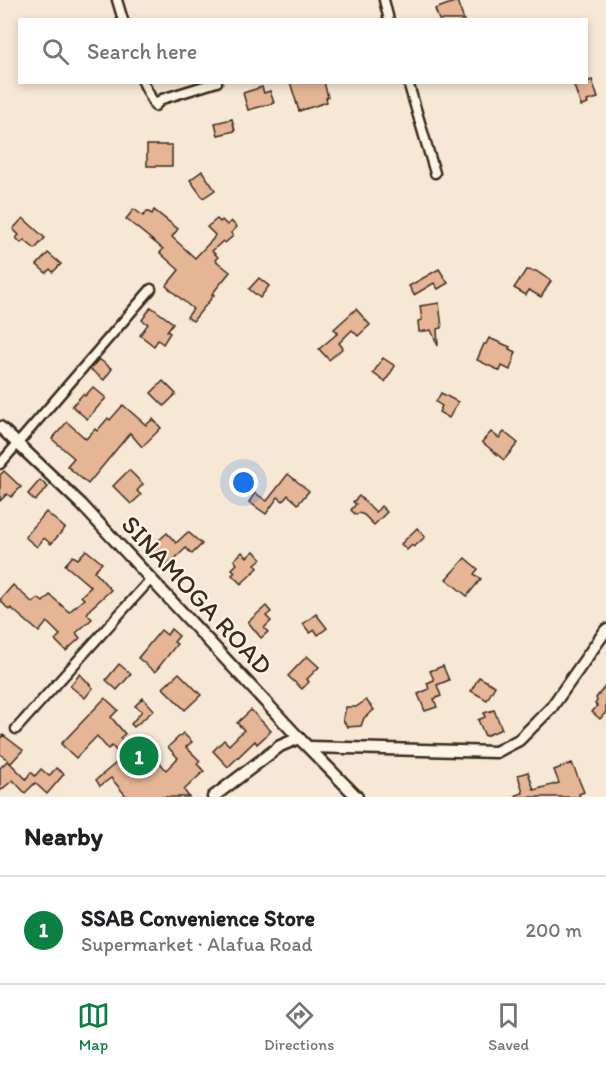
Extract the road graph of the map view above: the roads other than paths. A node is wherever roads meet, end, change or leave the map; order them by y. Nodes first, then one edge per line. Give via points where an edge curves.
1 (117, 0) edge
2 (384, 0) edge
3 (122, 18) edge
4 (388, 18) edge
5 (143, 84) edge
6 (211, 84) edge
7 (409, 84) edge
8 (435, 173) dead end
9 (151, 289) dead end
10 (0, 427) edge
11 (19, 443) junction
12 (0, 464) edge
13 (152, 579) junction
14 (606, 630) edge
15 (16, 729) dead end
16 (299, 738) junction
17 (310, 747) junction
18 (213, 797) edge
19 (357, 797) edge

1 - 3 street
2 - 4 street
5 - 6 street via 154,106 162,99
7 - 8 street
9 - 11 street
10 - 11 street, SINAMOGA ROAD
11 - 12 street
11 - 13 street, SINAMOGA ROAD
13 - 15 street
13 - 16 street, SINAMOGA ROAD
14 - 17 street via 551,708 519,740 496,752
16 - 17 street, SINAMOGA ROAD
16 - 18 street via 280,746
17 - 19 street, SINAMOGA ROAD

